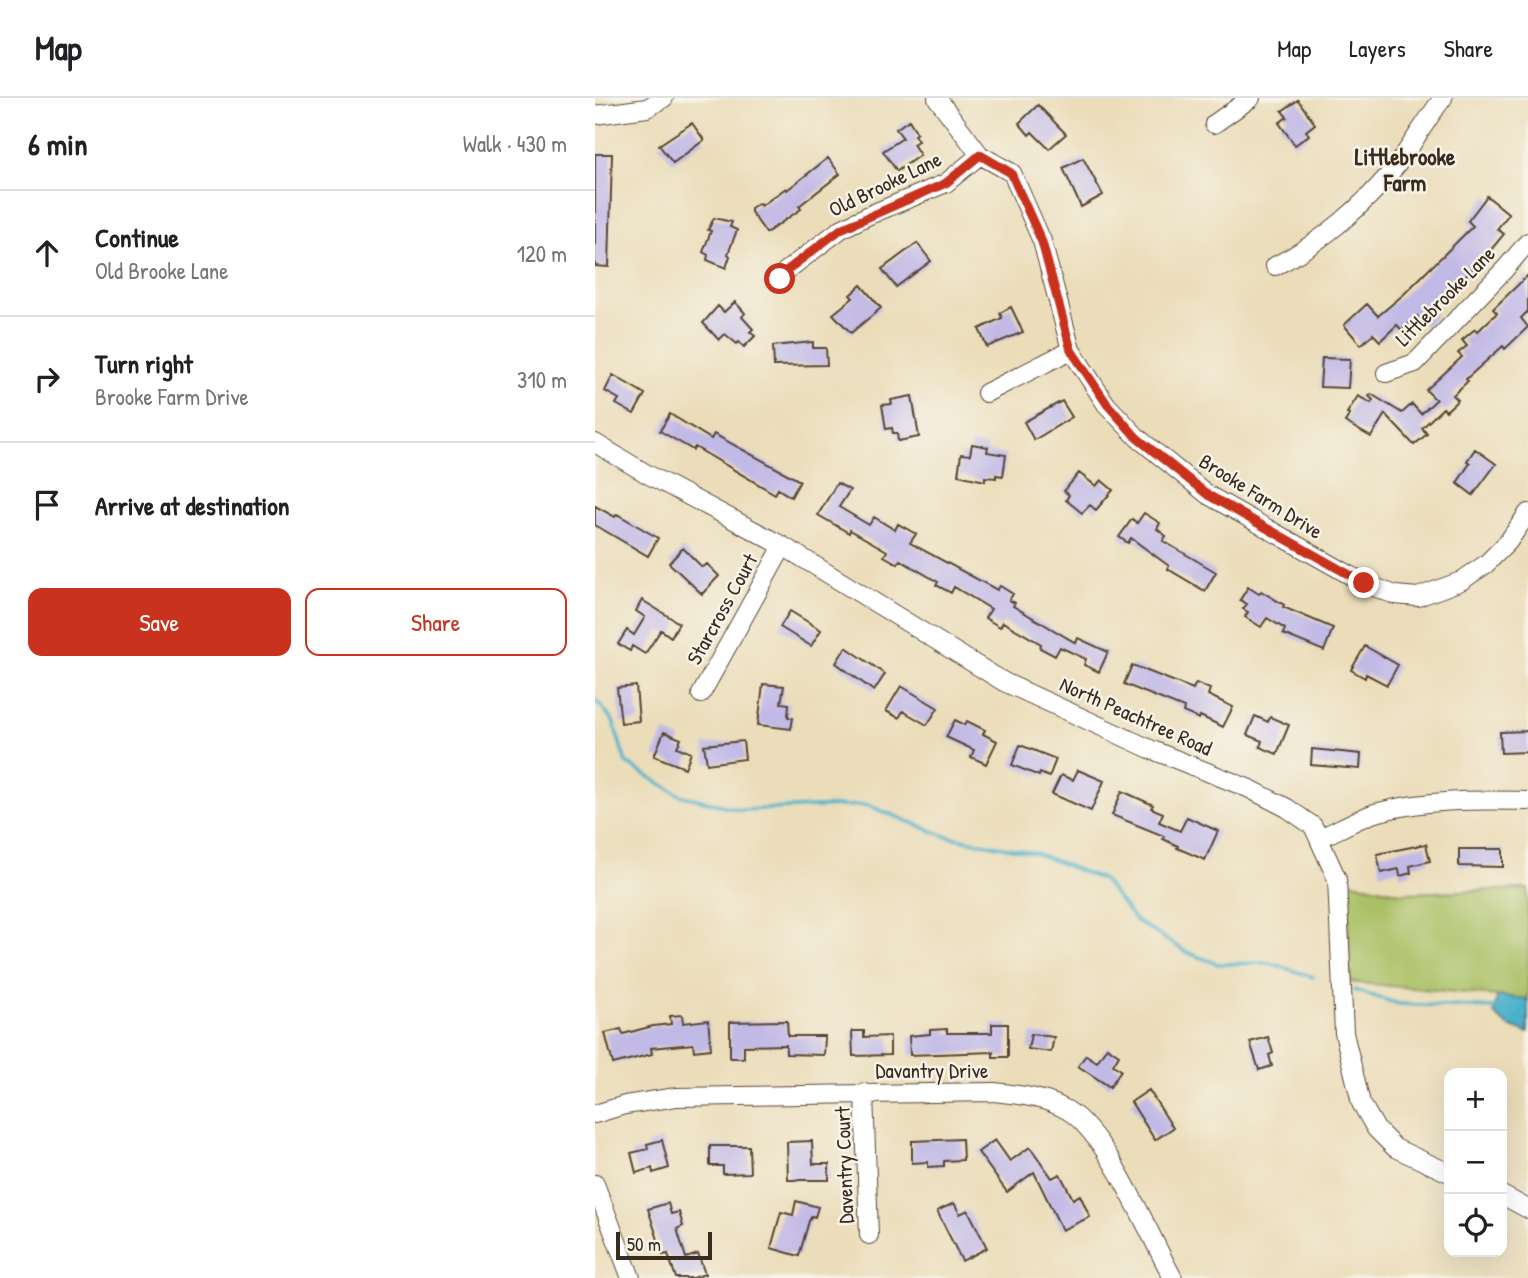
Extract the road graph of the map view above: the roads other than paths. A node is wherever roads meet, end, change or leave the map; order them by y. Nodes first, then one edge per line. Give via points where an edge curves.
1 (664, 98) edge
2 (937, 98) edge
3 (1251, 98) edge
4 (1443, 98) edge
5 (595, 115) edge
6 (1214, 124) dead end
7 (980, 155) junction
8 (1528, 242) edge
9 (1275, 266) dead end
10 (780, 279) dead end
11 (1071, 350) junction
12 (1386, 373) dead end
13 (986, 393) dead end
14 (595, 443) edge
15 (1528, 513) edge
16 (783, 546) junction
17 (701, 694) dead end
18 (1528, 801) edge
19 (1321, 838) junction
20 (864, 1093) junction
21 (595, 1114) edge
22 (1444, 1171) edge
23 (595, 1184) edge
24 (1507, 1197) edge
25 (1528, 1209) edge
26 (869, 1234) dead end
27 (631, 1278) edge
28 (1173, 1278) edge

1 - 5 street via 647,108
2 - 7 street, Brooke Farm Drive
3 - 6 street
4 - 9 street via 1374,191 1332,230
7 - 10 street, Old Brooke Lane via 946,183 841,229
7 - 11 street, Brooke Farm Drive via 1011,173 1042,242
8 - 12 street, Littlebrooke Lane via 1415,363
11 - 13 street
11 - 15 street, Brooke Farm Drive via 1107,404 1137,438 1208,495 1364,583 1418,597 1461,581 1501,549
14 - 16 street, North Peachtree Road
16 - 17 street, Starcross Court
16 - 19 street, North Peachtree Road via 1004,682 1250,789 1287,808 1313,826
18 - 19 street via 1419,803 1373,814
19 - 22 street, North Peachtree Road via 1337,878 1344,1032 1361,1103 1376,1129 1395,1148
20 - 21 street, Davantry Drive via 676,1097
20 - 26 street, Daventry Court
20 - 28 street, Davantry Drive via 995,1092 1039,1098 1068,1110 1099,1141
23 - 27 street
24 - 25 street

